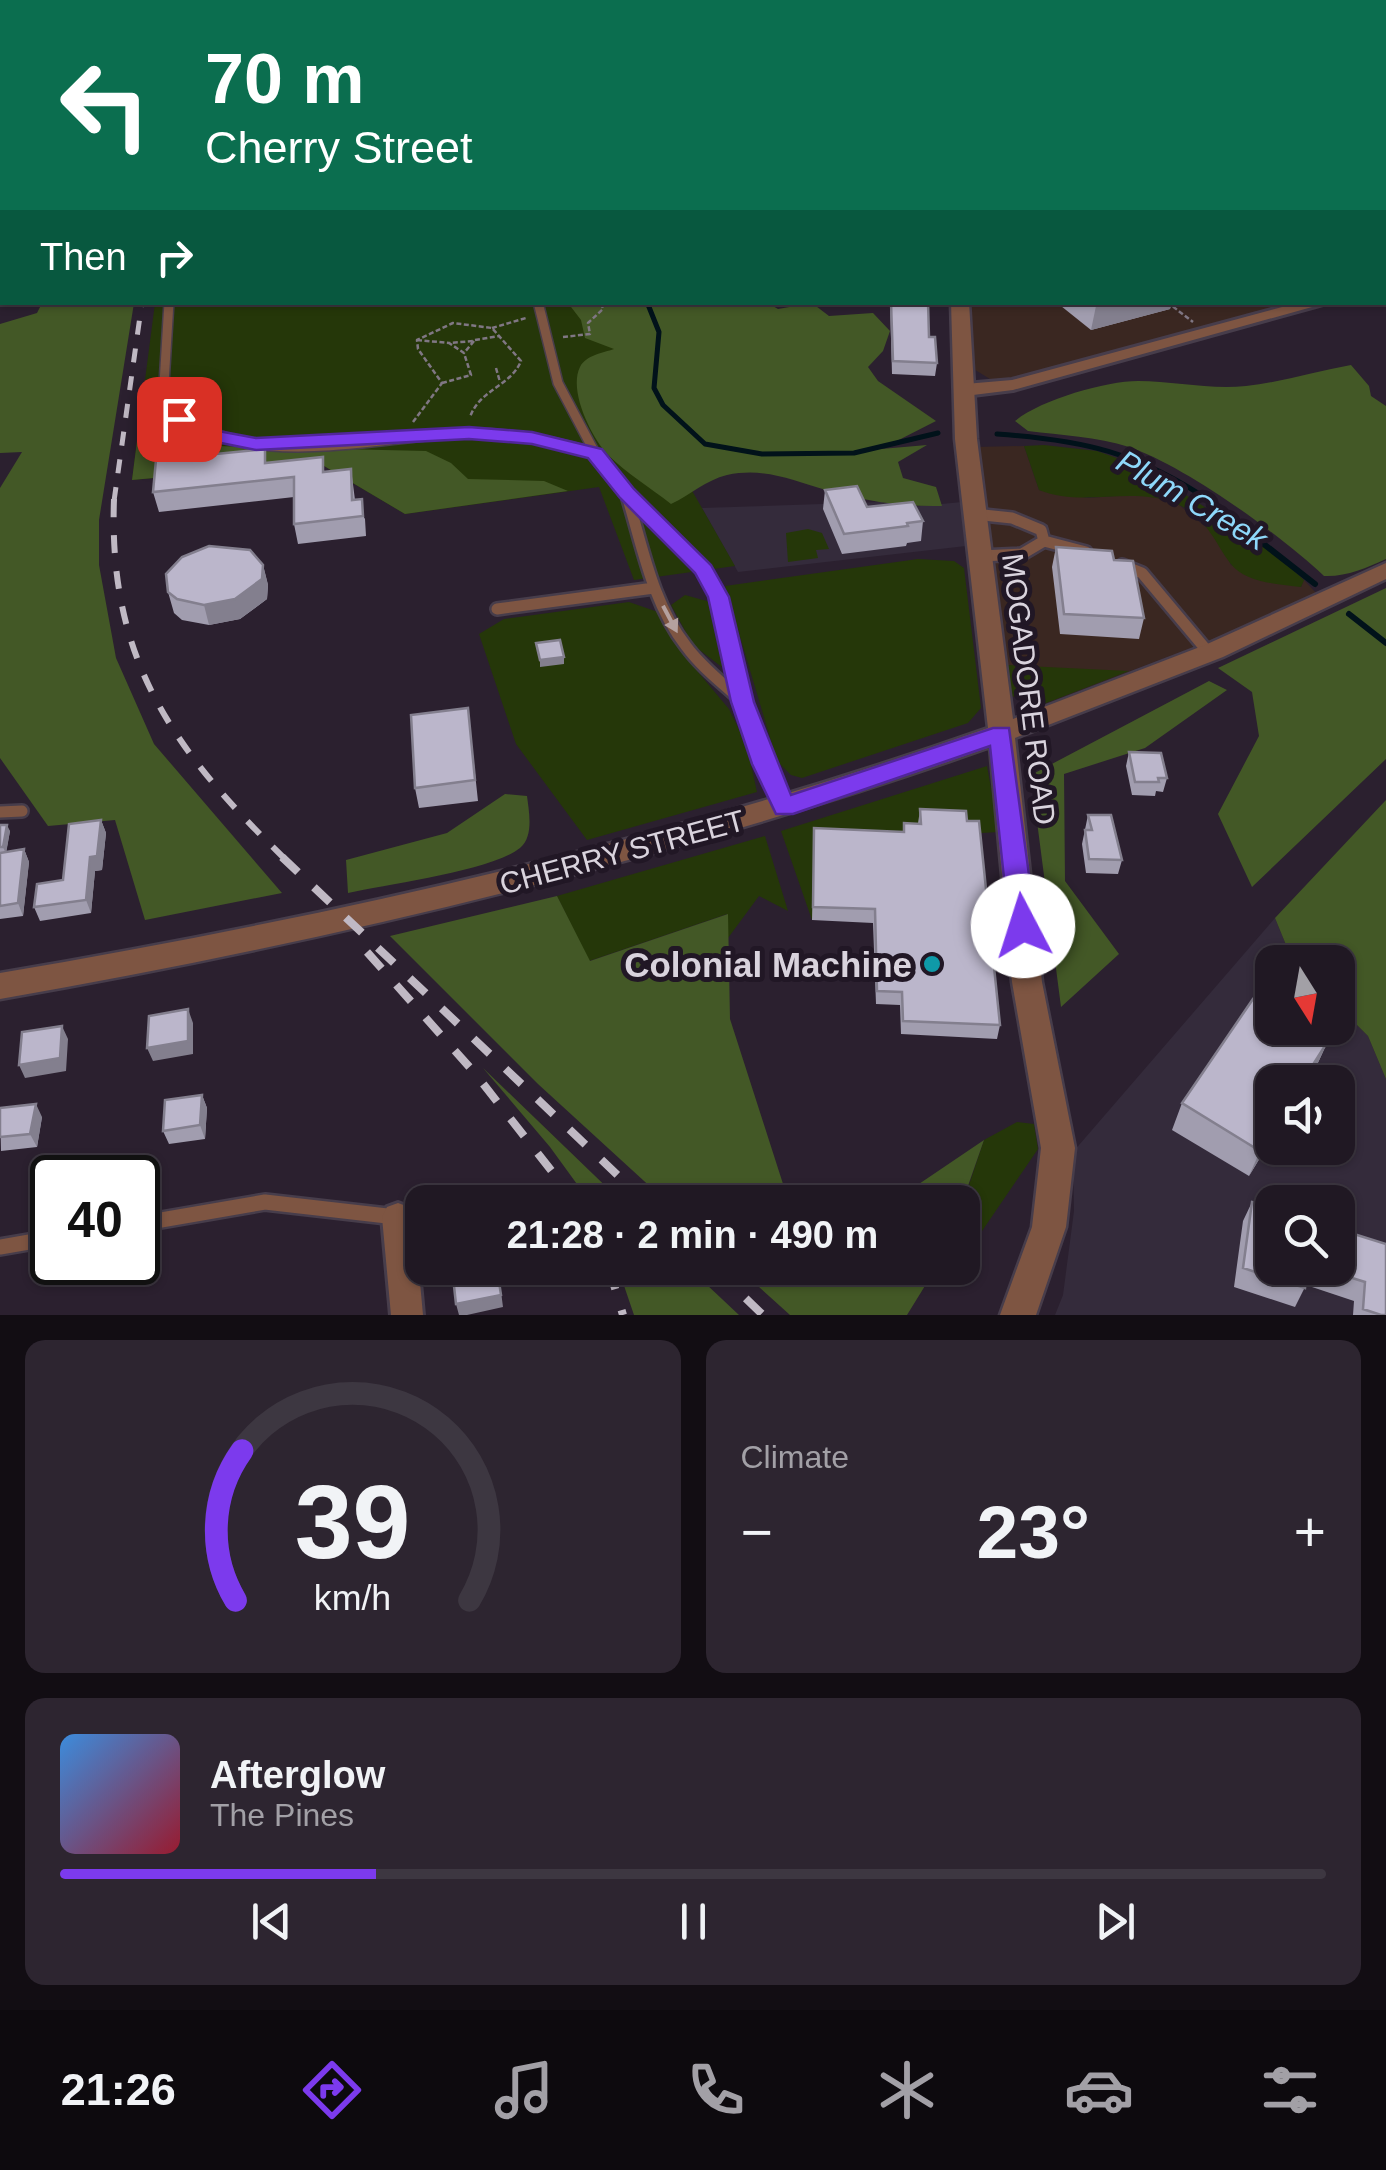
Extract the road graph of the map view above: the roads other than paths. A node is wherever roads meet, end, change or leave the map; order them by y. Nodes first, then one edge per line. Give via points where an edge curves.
1 (169, 305) edge
2 (539, 305) edge
3 (960, 305) edge
4 (1311, 305) edge
5 (965, 390) junction
6 (595, 454) junction
7 (627, 494) junction
8 (974, 514) junction
9 (1044, 542) junction
10 (980, 556) junction
11 (1102, 556) edge
12 (1115, 562) edge
13 (1386, 570) edge
14 (654, 588) junction
15 (498, 610) dead end
16 (1209, 653) junction
17 (743, 702) junction
18 (1001, 734) junction
19 (784, 807) junction
20 (22, 811) dead end
21 (0, 812) edge
22 (0, 986) edge
23 (398, 1218) joint
24 (160, 1220) edge
25 (30, 1242) edge
26 (0, 1247) edge
27 (1026, 1312) edge
28 (407, 1315) edge

1 - 6 lane via 163,400 193,428 270,444 469,433 532,438
2 - 6 lane via 558,383
3 - 5 street, MOGADORE ROAD
4 - 5 street via 1013,385
5 - 8 street, MOGADORE ROAD
6 - 7 lane
7 - 14 lane
7 - 17 lane via 704,570 724,615
8 - 9 lane via 1029,522 1042,530
8 - 10 street, MOGADORE ROAD
9 - 10 lane via 1018,556
9 - 11 lane
10 - 18 street, MOGADORE ROAD
12 - 16 lane via 1142,573
13 - 16 street, CHERRY STREET
14 - 15 lane
14 -> 17 lane via 687,648
16 - 18 street, CHERRY STREET
17 - 19 lane
18 - 19 street, CHERRY STREET
18 - 27 street, MOGADORE ROAD via 1027,982 1058,1167
19 - 22 street, CHERRY STREET via 430,902
20 - 21 lane
23 - 24 lane via 265,1202
23 - 28 street
25 - 26 lane

